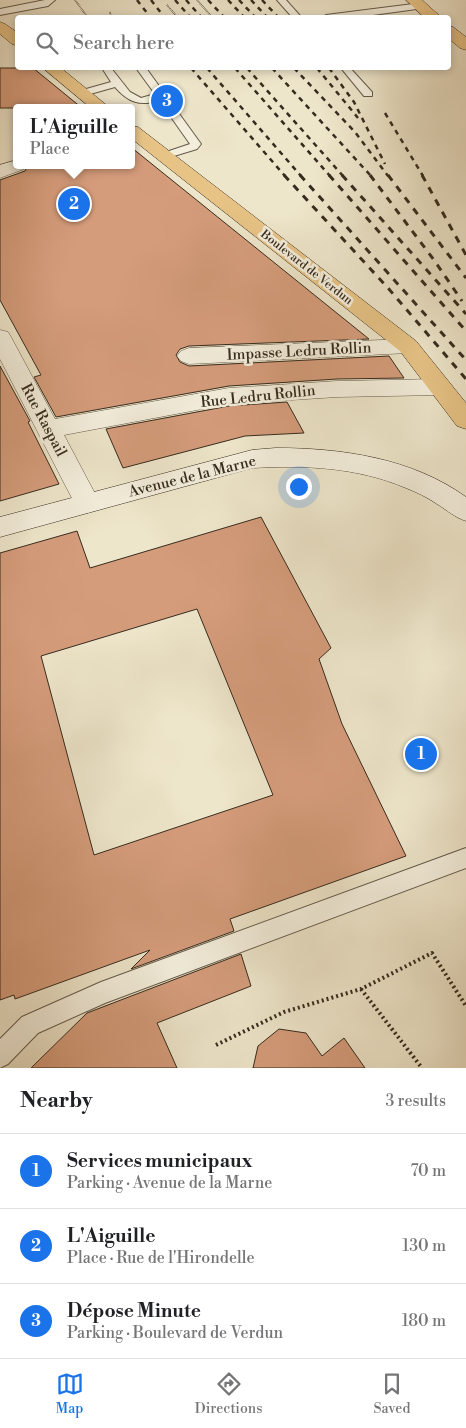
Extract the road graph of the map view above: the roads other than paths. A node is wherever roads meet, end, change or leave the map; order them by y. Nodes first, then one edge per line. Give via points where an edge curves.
1 (50, 0) edge
2 (281, 0) edge
3 (417, 3) edge
4 (0, 12) edge
5 (295, 15) edge
6 (344, 15) edge
7 (431, 15) edge
8 (0, 27) edge
9 (451, 32) edge
10 (15, 39) edge
11 (466, 45) edge
12 (54, 70) edge
13 (108, 70) edge
14 (142, 70) edge
15 (346, 70) edge
16 (117, 83) junction
17 (83, 93) junction
18 (368, 94) dead end
19 (161, 95) junction
20 (97, 104) edge
21 (135, 133) edge
22 (164, 156) junction
23 (13, 166) edge
24 (0, 172) edge
25 (0, 337) edge
26 (408, 346) junction
27 (189, 356) dead end
28 (9, 372) edge
29 (439, 387) junction
30 (466, 420) edge
31 (48, 429) junction
32 (88, 503) junction
33 (466, 512) edge
34 (0, 527) edge
35 (466, 858) edge
36 (0, 1056) edge

1 - 4 lane via 45,4
2 - 5 lane
3 - 6 lane
3 - 7 main road
8 - 10 main road
9 - 11 main road
12 - 17 main road
13 - 16 lane
14 - 19 lane
15 - 18 lane
16 - 17 lane
16 - 19 lane via 129,98 135,100 148,101
17 - 20 main road
19 - 22 lane via 196,144
21 - 22 main road, Boulevard de Verdun
22 - 26 main road, Boulevard de Verdun
23 - 24 street
25 - 28 street, Rue Raspail
26 - 27 street, Impasse Ledru Rollin
26 - 29 main road, Boulevard de Verdun
28 - 31 street, Rue Raspail
29 - 30 main road, Boulevard de Verdun
29 - 31 street, Rue Ledru Rollin via 229,396
31 - 32 street, Rue Raspail
32 - 33 street, Avenue de la Marne via 252,459 285,456 324,458 383,470 439,492
32 - 34 street, Avenue de la Marne
35 - 36 lane via 101,993 30,1025

